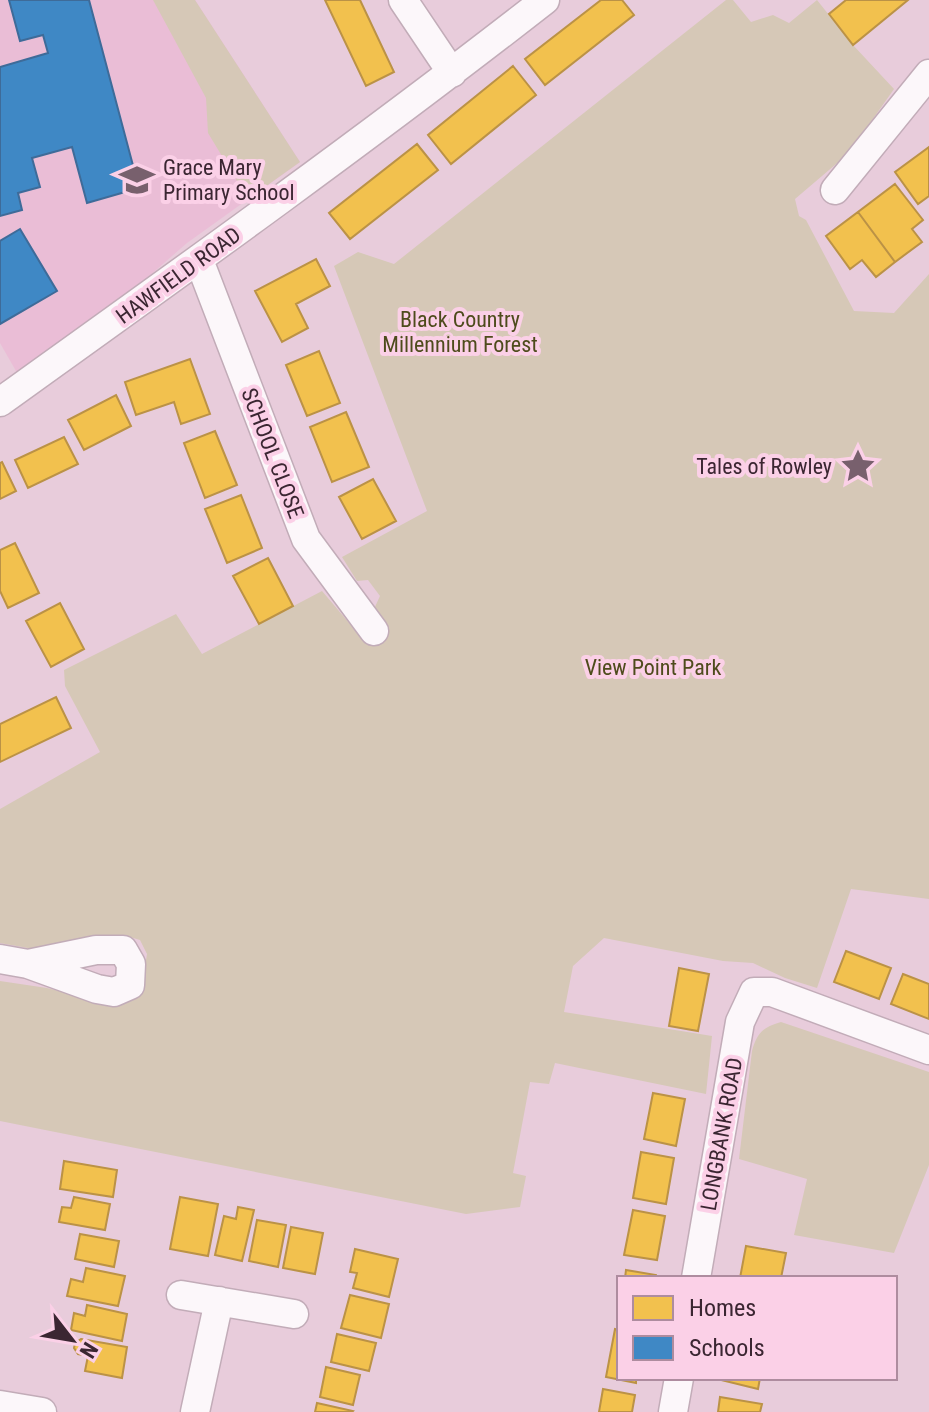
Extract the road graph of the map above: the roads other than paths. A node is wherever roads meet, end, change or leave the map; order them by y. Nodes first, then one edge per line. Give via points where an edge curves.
1 (403, 0) edge
2 (545, 0) edge
3 (452, 73) junction
4 (929, 74) edge
5 (835, 190) dead end
6 (199, 260) junction
7 (0, 402) edge
8 (374, 631) dead end
9 (0, 959) edge
10 (28, 964) dead end
11 (929, 1050) edge
12 (696, 1276) edge
13 (181, 1295) dead end
14 (219, 1301) junction
15 (294, 1314) dead end
16 (679, 1380) edge
17 (0, 1405) edge
18 (42, 1412) edge
19 (195, 1412) edge
20 (673, 1412) edge

1 - 3 street
2 - 3 street, HAWFIELD ROAD
3 - 6 street, HAWFIELD ROAD
4 - 5 street
6 - 7 street, HAWFIELD ROAD
6 - 8 street, SCHOOL CLOSE via 306,539
9 - 10 street
11 - 12 street, LONGBANK ROAD via 772,992 754,992 740,1022
13 - 14 street
14 - 15 street
14 - 19 street
16 - 20 street
17 - 18 street

